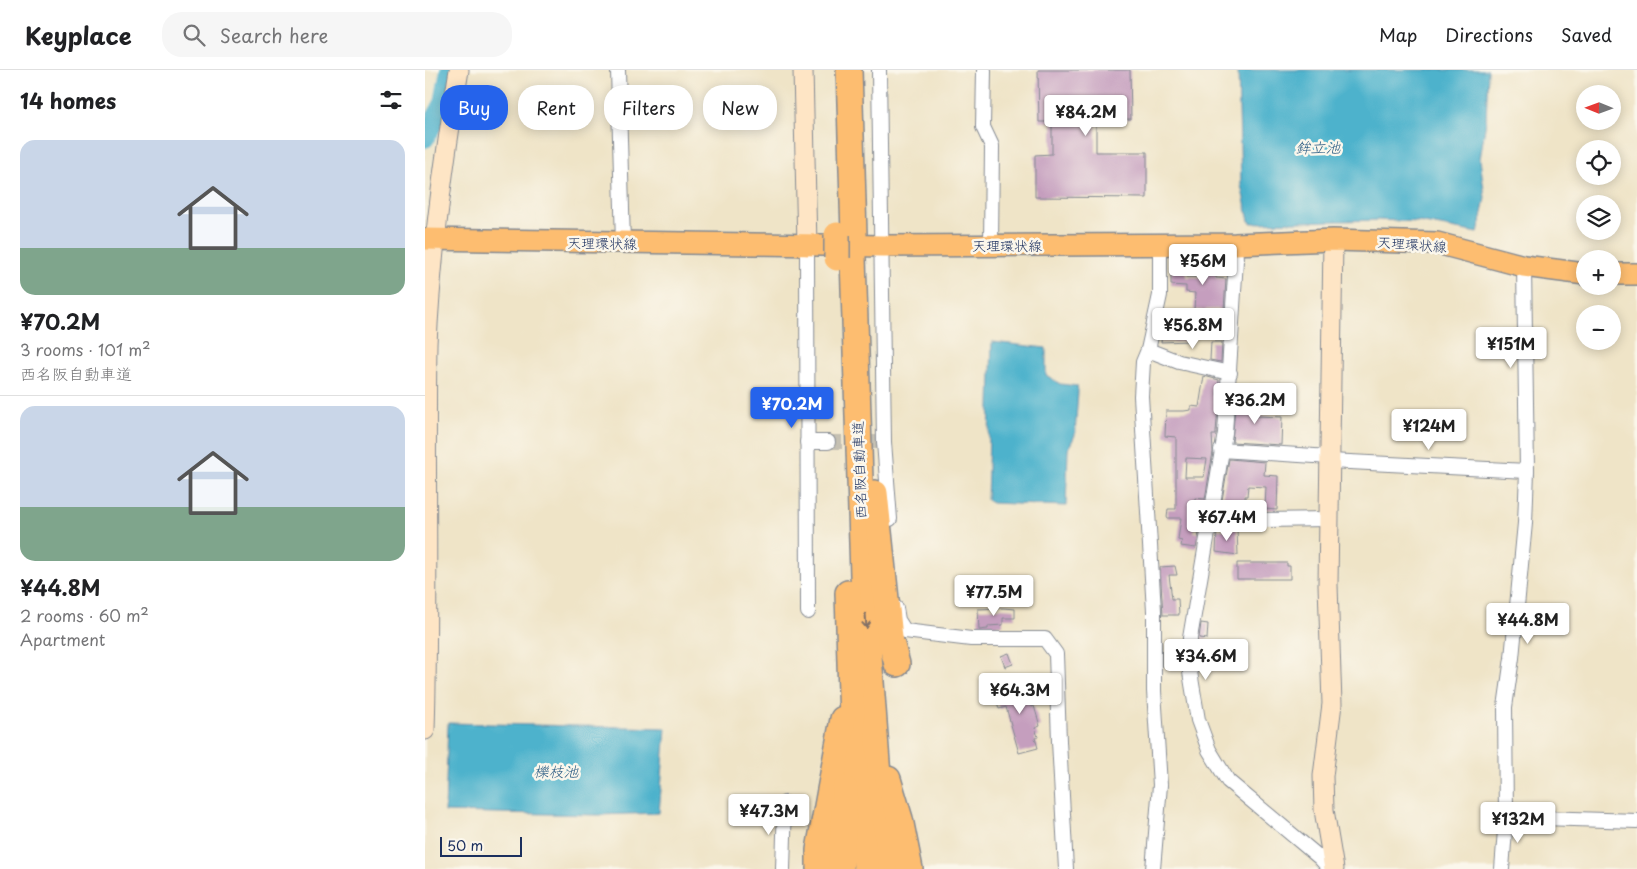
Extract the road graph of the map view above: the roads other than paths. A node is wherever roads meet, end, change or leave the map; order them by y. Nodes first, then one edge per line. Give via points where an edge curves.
1 (459, 70) edge
2 (618, 70) edge
3 (803, 70) edge
4 (834, 70) edge
5 (849, 70) edge
6 (879, 70) edge
7 (985, 70) edge
8 (430, 239) edge
9 (1333, 240) junction
10 (623, 243) junction
11 (1160, 244) junction
12 (1235, 244) junction
13 (991, 245) junction
14 (807, 246) junction
15 (845, 246) junction
16 (883, 246) junction
17 (1523, 266) junction
18 (1576, 273) edge
19 (1621, 274) edge
20 (1637, 274) edge
21 (854, 313) junction
22 (1148, 350) junction
23 (1230, 373) junction
24 (807, 442) junction
25 (828, 442) tunnel mouth
26 (1221, 450) junction
27 (1330, 459) junction
28 (1527, 472) junction
29 (1329, 518) junction
30 (1209, 521) junction
31 (807, 612) dead end
32 (897, 664) dead end
33 (849, 682) junction
34 (873, 716) junction
35 (425, 730) edge
36 (887, 775) junction
37 (785, 803) dead end
38 (1506, 818) junction
39 (1637, 821) edge
40 (907, 823) junction
41 (783, 869) edge
42 (819, 869) edge
43 (828, 869) edge
44 (835, 869) edge
45 (841, 869) edge
46 (850, 869) edge
47 (857, 869) edge
48 (867, 869) edge
49 (889, 869) edge
50 (895, 869) edge
51 (903, 869) edge
52 (910, 869) edge
53 (917, 869) edge
54 (925, 869) edge
55 (1066, 869) edge
56 (1153, 869) edge
57 (1332, 869) edge
58 (1502, 869) edge

1 - 8 street
2 - 10 street
3 - 14 street
4 - 15 highway, 西名阪自動車道
5 - 15 highway, 西名阪自動車道
6 - 16 street
7 - 13 street via 983,126 992,146
8 - 10 main road, 天理環状線
8 - 35 street
9 - 12 main road, 天理環状線
9 - 17 main road, 天理環状線 via 1437,243
9 - 27 street
10 - 14 main road, 天理環状線
11 - 12 main road, 天理環状線
11 - 13 main road, 天理環状線
11 - 22 street via 1159,295
12 - 23 street
13 - 16 main road, 天理環状線
14 - 16 main road, 天理環状線
14 - 24 street
15 - 21 highway, 西名阪自動車道
15 - 33 highway, 西名阪自動車道
16 - 55 street via 881,442 898,620 905,631 971,639 1045,639 1056,654
17 - 18 main road, 天理環状線
17 - 28 street
19 - 20 main road
21 - 32 highway via 862,328 870,452 890,638
21 -> 34 highway, 西名阪自動車道 via 863,575
22 - 23 street via 1179,362
22 - 56 street via 1143,362 1141,396 1160,785
23 - 26 street
24 - 25 street
24 - 31 street
26 - 27 street
26 - 30 street
27 - 28 street
27 - 29 street
28 - 38 street via 1525,523 1505,707
29 - 30 street
29 - 57 street via 1332,695 1323,776
30 - 57 street via 1190,638 1190,672 1198,720 1209,750 1228,781
33 - 42 highway via 819,850
33 - 43 highway
33 - 44 highway
33 - 45 highway
33 - 46 highway via 846,839
33 - 47 highway via 851,826
33 - 48 highway, 西名阪自動車道
34 - 36 highway
34 - 49 highway, 西名阪自動車道
34 - 50 highway
34 - 51 highway
36 - 40 highway
36 - 52 highway
37 - 41 street
38 - 39 street
38 - 58 street
40 - 53 highway
40 - 54 highway

